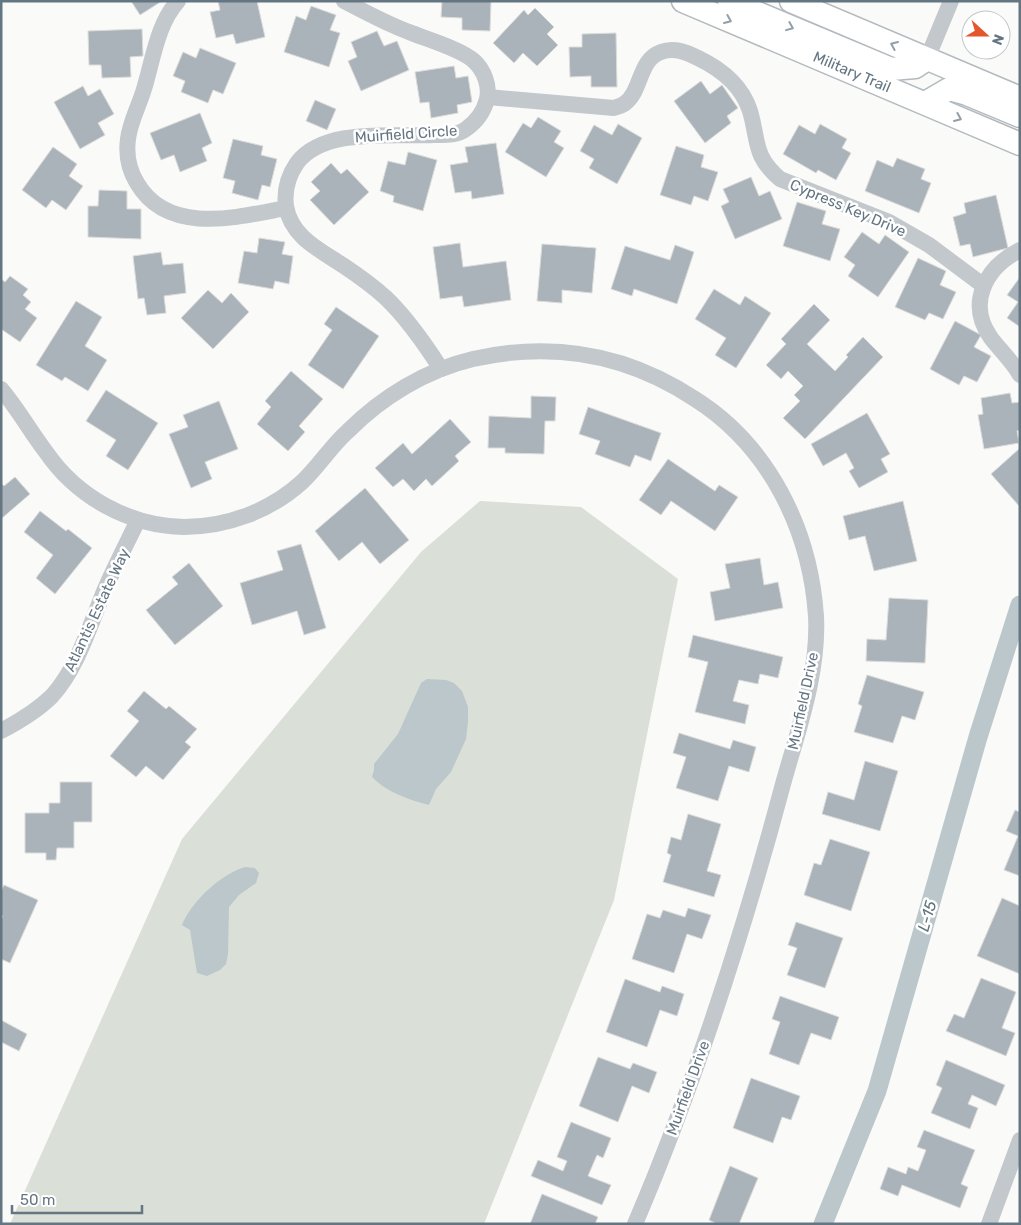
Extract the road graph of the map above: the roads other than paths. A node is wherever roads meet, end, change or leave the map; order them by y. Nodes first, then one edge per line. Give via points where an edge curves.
1 (178, 1) edge
2 (344, 1) edge
3 (684, 1) edge
4 (729, 1) edge
5 (791, 1) edge
6 (951, 1) edge
7 (927, 59) junction
8 (488, 97) junction
9 (1020, 98) edge
10 (925, 103) junction
11 (1020, 116) edge
12 (1020, 144) edge
13 (286, 208) junction
14 (1020, 250) edge
15 (984, 286) junction
16 (441, 369) junction
17 (1020, 375) edge
18 (1, 389) edge
19 (138, 520) junction
20 (1, 731) edge
21 (1020, 1140) edge
22 (635, 1224) edge
23 (989, 1224) edge

1 - 13 street via 161,31 130,127 128,152 134,177 158,206 185,217 213,219
2 - 8 street via 406,31 463,53 482,71
3 -> 10 main road, Military Trail
4 -> 7 main road via 891,69 915,67
7 -> 5 main road
6 - 7 street
7 - 9 main road
8 - 13 street, Muirfield Circle via 483,112 466,130 454,134 379,134 349,138 310,150 300,159 287,182
8 - 15 street, Cypress Key Drive via 614,108 625,104 649,60 660,52 685,52 712,64 735,84 749,109 762,160 780,179 889,222 929,245
10 - 11 main road via 949,89
10 -> 12 main road, Military Trail
13 - 16 street, Muirfield Circle via 297,232 365,281 403,316
14 - 15 street via 998,264
15 - 17 street via 981,305 984,325
16 - 19 street, Muirfield Drive via 396,392 375,407 347,431 303,481 282,498 259,510 235,520 209,525 182,527
16 - 22 street, Muirfield Drive via 505,353 580,353 640,369 675,385 706,406 744,439 767,468 786,501 805,547 816,621 814,659 807,696 730,968 690,1086
18 - 19 street, Muirfield Drive via 69,480 112,510
19 - 20 street, Atlantis Estate Way via 67,675 42,705
21 - 23 street

